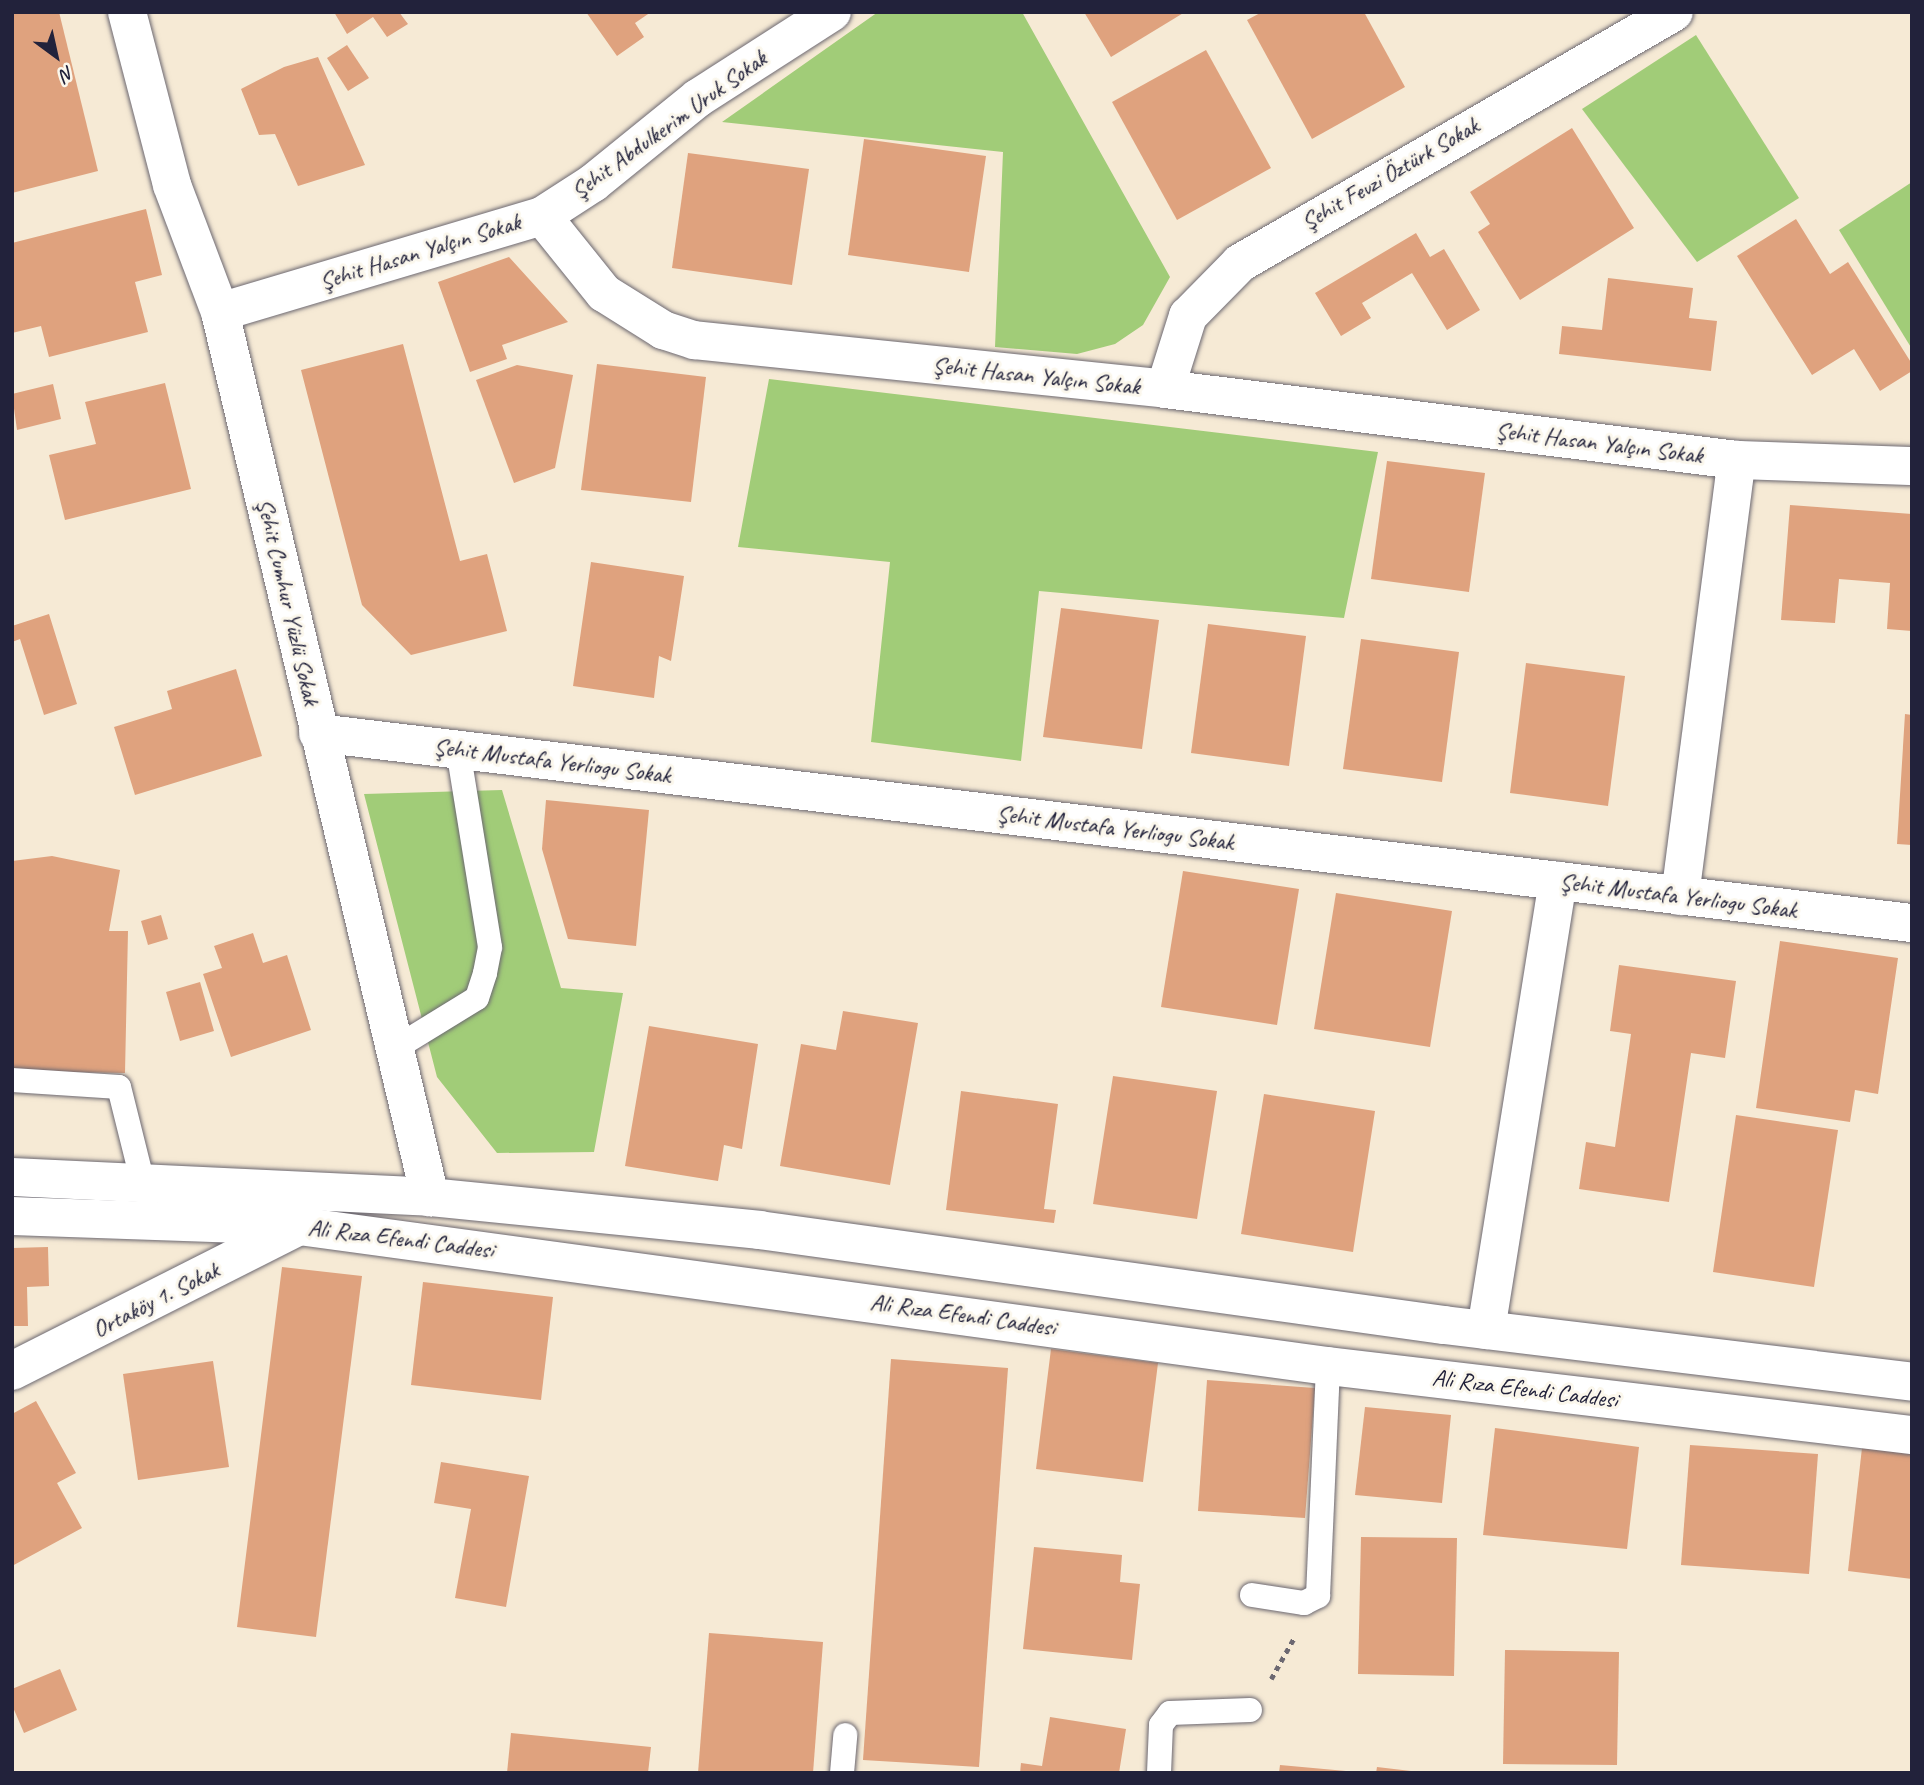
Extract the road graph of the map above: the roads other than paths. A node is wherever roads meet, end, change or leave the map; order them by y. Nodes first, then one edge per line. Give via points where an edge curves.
1 (127, 12) edge
2 (832, 12) edge
3 (1674, 12) edge
4 (542, 216) junction
5 (220, 312) junction
6 (1165, 389) junction
7 (1737, 460) junction
8 (1912, 466) edge
9 (318, 733) junction
10 (458, 749) junction
11 (1558, 881) junction
12 (1680, 896) junction
13 (1912, 923) edge
14 (394, 1049) junction
15 (12, 1080) edge
16 (12, 1177) edge
17 (143, 1183) junction
18 (430, 1197) junction
19 (12, 1216) edge
20 (299, 1226) junction
21 (1486, 1330) junction
22 (1328, 1366) junction
23 (12, 1371) edge
24 (1912, 1382) edge
25 (1912, 1435) edge
26 (1252, 1595) dead end
27 (1250, 1710) road end
28 (845, 1735) dead end
29 (842, 1773) edge
30 (1159, 1773) edge

1 - 5 street, Şehit Cumhur Yüzlü Sokak via 172,185
2 - 4 street, Şehit Abdulkerim Uruk Sokak via 698,98 593,183
3 - 6 street, Şehit Fevzi Öztürk Sokak via 1240,263 1188,316
4 - 5 street, Şehit Hasan Yalçın Sokak
4 - 6 street, Şehit Hasan Yalçın Sokak via 604,293 663,330 694,340
5 - 9 street, Şehit Cumhur Yüzlü Sokak
6 - 7 street, Şehit Hasan Yalçın Sokak
7 - 8 street, Şehit Hasan Yalçın Sokak
7 - 12 street
9 - 10 street, Şehit Mustafa Yerliogu Sokak
9 - 14 street, Şehit Cumhur Yüzlü Sokak
10 - 11 street, Şehit Mustafa Yerliogu Sokak
10 - 14 lane via 490,947 485,973 477,998
11 - 12 street, Şehit Mustafa Yerliogu Sokak
11 - 21 street
12 - 13 street, Şehit Mustafa Yerliogu Sokak
14 - 18 street, Şehit Cumhur Yüzlü Sokak
15 - 17 lane via 119,1087
16 - 17 street, Ali Rıza Efendi Caddesi
17 - 18 street, Ali Rıza Efendi Caddesi
18 - 21 street, Ali Rıza Efendi Caddesi via 759,1230
19 - 20 street, Ali Rıza Efendi Caddesi
20 - 22 street, Ali Rıza Efendi Caddesi
20 - 23 street, Ortaköy 1. Sokak
21 - 24 street, Ali Rıza Efendi Caddesi
22 - 25 street, Ali Rıza Efendi Caddesi
22 - 26 lane via 1318,1597 1304,1604
27 - 30 lane via 1170,1713 1161,1726
28 - 29 lane

